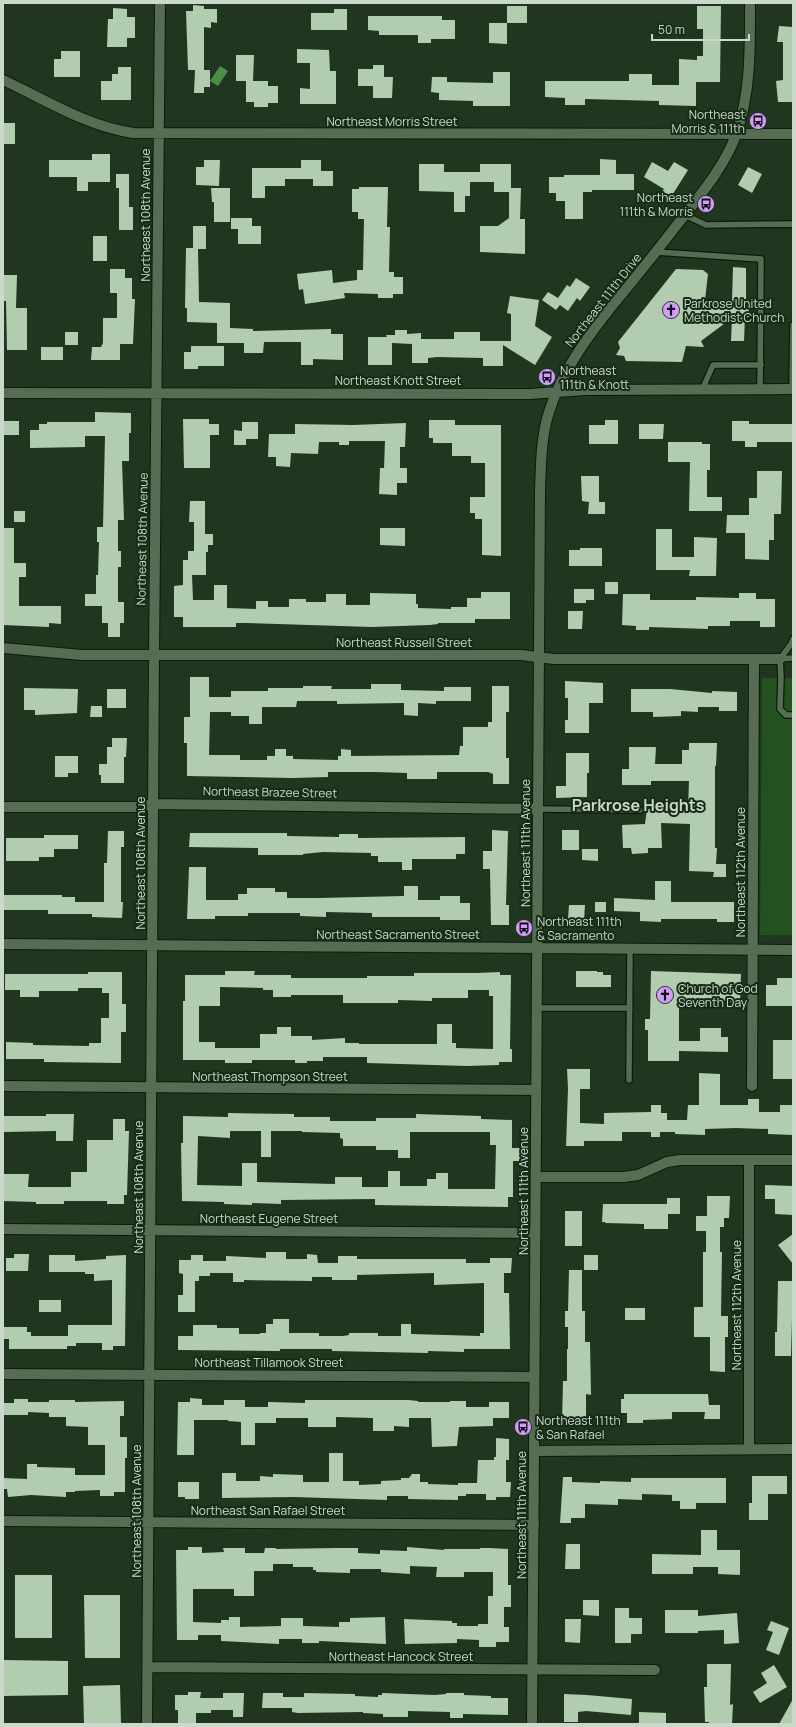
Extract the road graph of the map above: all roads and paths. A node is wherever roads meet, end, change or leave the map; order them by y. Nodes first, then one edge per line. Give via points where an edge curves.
1 (160, 3) edge
2 (750, 3) edge
3 (3, 80) edge
4 (159, 134) junction
5 (736, 134) junction
6 (793, 134) edge
7 (685, 215) junction
8 (793, 225) edge
9 (656, 252) junction
10 (793, 325) edge
11 (760, 365) junction
12 (702, 390) junction
13 (760, 390) junction
14 (792, 390) edge
15 (156, 392) junction
16 (556, 392) junction
17 (3, 393) edge
18 (793, 638) edge
19 (3, 648) edge
20 (154, 656) junction
21 (539, 657) junction
22 (793, 658) edge
23 (754, 659) junction
24 (780, 659) junction
25 (793, 715) edge
26 (153, 804) junction
27 (3, 807) edge
28 (538, 809) junction
29 (640, 810) dead end
30 (3, 944) edge
31 (152, 946) junction
32 (537, 948) junction
33 (630, 949) junction
34 (753, 950) junction
35 (793, 950) edge
36 (537, 1008) junction
37 (630, 1008) junction
38 (630, 1080) dead end
39 (3, 1086) edge
40 (752, 1086) dead end
41 (152, 1088) junction
42 (536, 1090) junction
43 (749, 1160) junction
44 (793, 1160) edge
45 (536, 1177) junction
46 (3, 1229) edge
47 (151, 1230) junction
48 (536, 1232) junction
49 (3, 1374) edge
50 (150, 1375) junction
51 (534, 1377) junction
52 (793, 1449) edge
53 (750, 1450) junction
54 (534, 1451) junction
55 (3, 1521) edge
56 (149, 1522) junction
57 (534, 1525) junction
58 (148, 1667) junction
59 (533, 1670) junction
60 (655, 1670) dead end
61 (147, 1724) edge
62 (532, 1724) edge

1 - 4 street, Northeast 108th Avenue
2 - 5 street, Northeast 111th Drive via 748,74
3 - 4 street, Northeast Morris Street via 97,124 133,133
4 - 5 street, Northeast Morris Street
4 - 15 street, Northeast 108th Avenue
5 - 6 street, Northeast Morris Street
5 - 7 street, Northeast 111th Drive via 717,172
7 - 8 lane via 706,225
7 - 9 street, Northeast 111th Drive
9 - 11 lane via 761,259
9 - 16 street, Northeast 111th Drive via 589,337 571,363
10 - 14 lane
11 - 12 lane via 713,365
11 - 13 lane
12 - 13 street, Northeast Knott Street
12 - 16 street, Northeast Knott Street
13 - 14 street, Northeast Knott Street
15 - 16 street, Northeast Knott Street
15 - 17 street, Northeast Knott Street
15 - 20 street, Northeast 108th Avenue
16 - 21 street, Northeast 111th Drive via 545,429 540,465
18 - 24 lane
19 - 20 street, Northeast Russell Street via 55,654
20 - 21 street, Northeast Russell Street
20 - 26 street, Northeast 108th Avenue
21 - 23 street, Northeast Russell Street
21 - 28 street, Northeast 111th Avenue
22 - 24 lane
23 - 24 street, Northeast Russell Street
23 - 34 street, Northeast 112th Avenue
24 - 25 lane via 780,709 786,715
26 - 27 street, Northeast Brazee Street via 137,807
26 - 28 street, Northeast Brazee Street
26 - 31 street, Northeast 108th Avenue
28 - 29 lane
28 - 32 street, Northeast 111th Avenue
30 - 31 street, Northeast Sacramento Street
31 - 32 street, Northeast Sacramento Street
31 - 41 street, Northeast 108th Avenue
32 - 33 street, Northeast Sacramento Street
32 - 36 street, Northeast 111th Avenue
33 - 34 street, Northeast Sacramento Street
33 - 37 lane
34 - 35 street, Northeast Sacramento Street
34 - 40 street, Northeast 112th Avenue
36 - 37 lane
36 - 42 street, Northeast 111th Avenue
37 - 38 lane
39 - 41 street, Northeast Thompson Street
41 - 42 street, Northeast Thompson Street
41 - 47 street, Northeast 108th Avenue
42 - 45 street, Northeast 111th Avenue
43 - 44 street
43 - 45 street via 680,1160 667,1162 638,1175 624,1177
43 - 53 street, Northeast 112th Avenue
45 - 48 street, Northeast 111th Avenue
46 - 47 street, Northeast Eugene Street
47 - 48 street, Northeast Eugene Street
47 - 50 street, Northeast 108th Avenue
48 - 51 street, Northeast 111th Avenue
49 - 50 street, Northeast Tillamook Street
50 - 51 street, Northeast Tillamook Street
50 - 56 street, Northeast 108th Avenue
51 - 54 street, Northeast 111th Avenue
52 - 53 street
53 - 54 street
54 - 57 street, Northeast 111th Avenue
55 - 56 street, Northeast San Rafael Street
56 - 57 street, Northeast San Rafael Street
56 - 58 street, Northeast 108th Avenue
57 - 59 street, Northeast 111th Avenue
58 - 59 street, Northeast Hancock Street
58 - 61 street, Northeast 108th Avenue
59 - 60 street, Northeast Hancock Street
59 - 62 street, Northeast 111th Avenue

